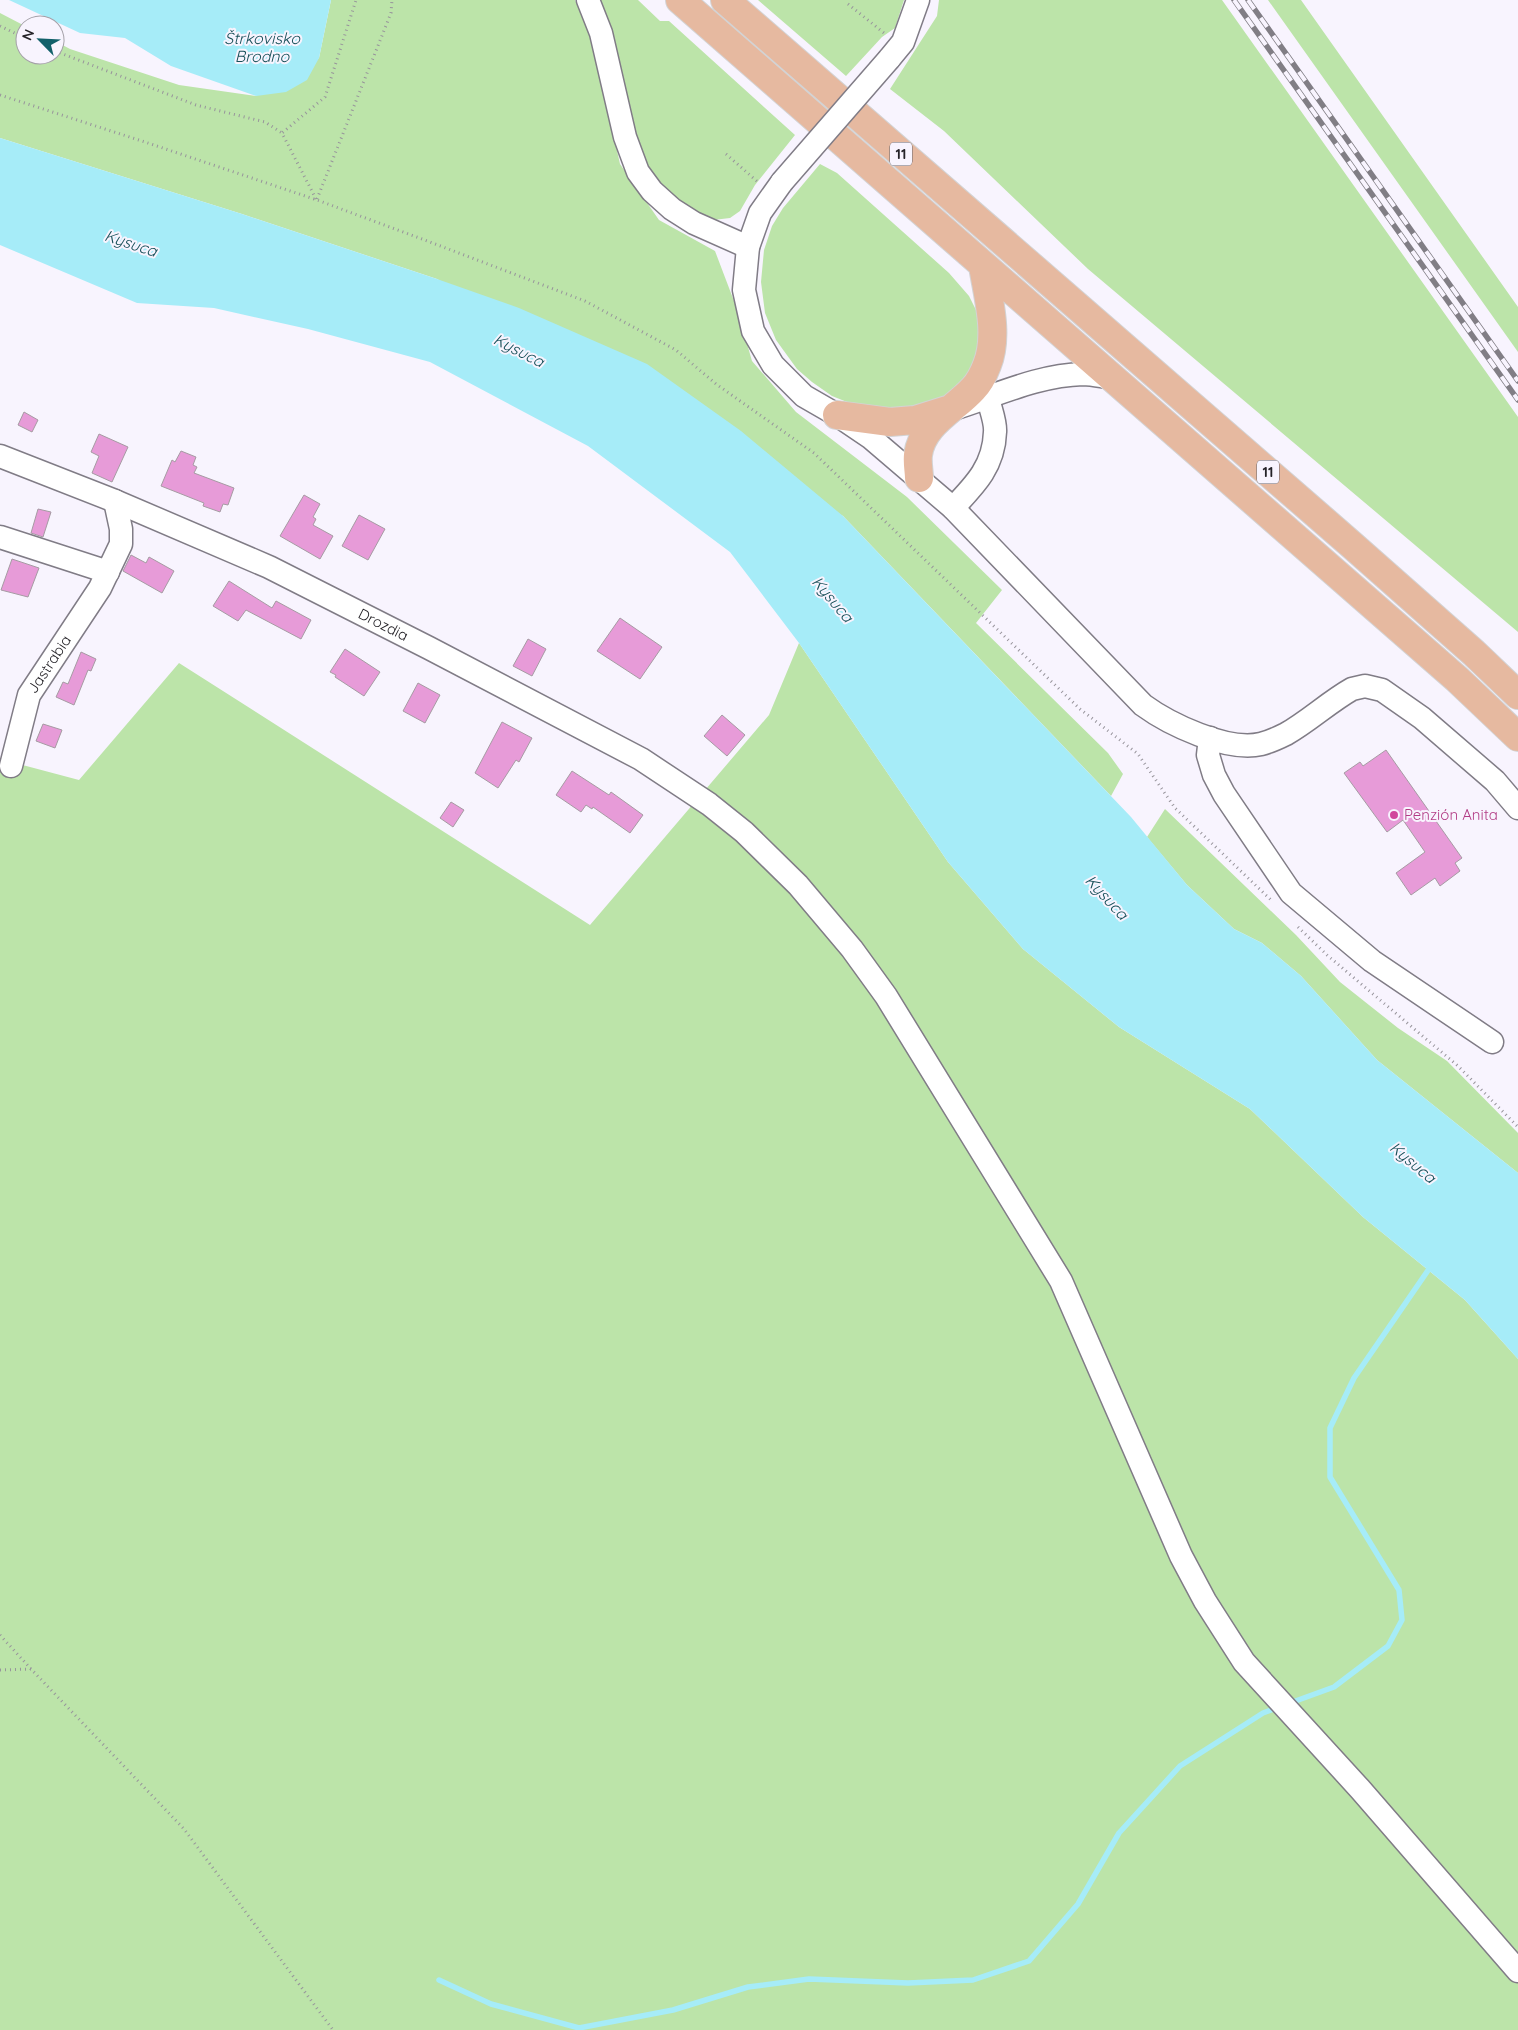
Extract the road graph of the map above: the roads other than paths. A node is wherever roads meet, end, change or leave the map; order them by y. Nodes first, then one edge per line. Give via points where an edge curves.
1 (588, 0) edge
2 (680, 0) edge
3 (725, 0) edge
4 (918, 0) edge
5 (748, 247) junction
6 (983, 266) junction
7 (1114, 378) junction
8 (988, 398) junction
9 (949, 410) junction
10 (837, 415) junction
11 (0, 456) edge
12 (919, 478) junction
13 (115, 501) junction
14 (953, 508) junction
15 (0, 538) edge
16 (108, 572) junction
17 (1518, 695) edge
18 (1518, 737) edge
19 (1210, 738) junction
20 (11, 766) dead end
21 (1518, 808) edge
22 (1492, 1042) dead end
23 (1518, 1971) edge

1 - 5 street via 601,33 625,137 638,172 652,191 672,209 694,223
2 - 6 main road, 11
3 - 17 main road, 11 via 1353,546
4 - 5 street, bridge via 903,42 782,182 760,213
5 - 10 street via 744,290 753,331 773,365 804,396
6 - 7 main road, 11
6 - 9 main road via 992,321 987,364 974,388
7 - 8 street via 1084,374 1058,377
7 - 18 main road, 11 via 1457,678
8 - 9 street
8 - 14 street via 995,431 991,457 979,481
9 - 10 main road via 915,420 890,422
9 - 12 main road via 921,442
10 - 12 street
11 - 13 street, Drozdia
12 - 14 street
13 - 16 street, Jastrabia via 121,544
13 - 23 street, Drozdia via 314,589 633,754 709,804 744,832 798,885 852,949 886,996 1062,1281 1181,1556 1204,1601 1244,1662 1360,1789
14 - 19 street via 1143,705 1162,719
15 - 16 street
16 - 20 street, Jastrabia via 29,695
19 - 21 street via 1260,744 1285,734 1352,689 1365,686 1382,690 1422,718 1495,781
19 - 22 street via 1208,755 1214,775 1291,892 1372,961

